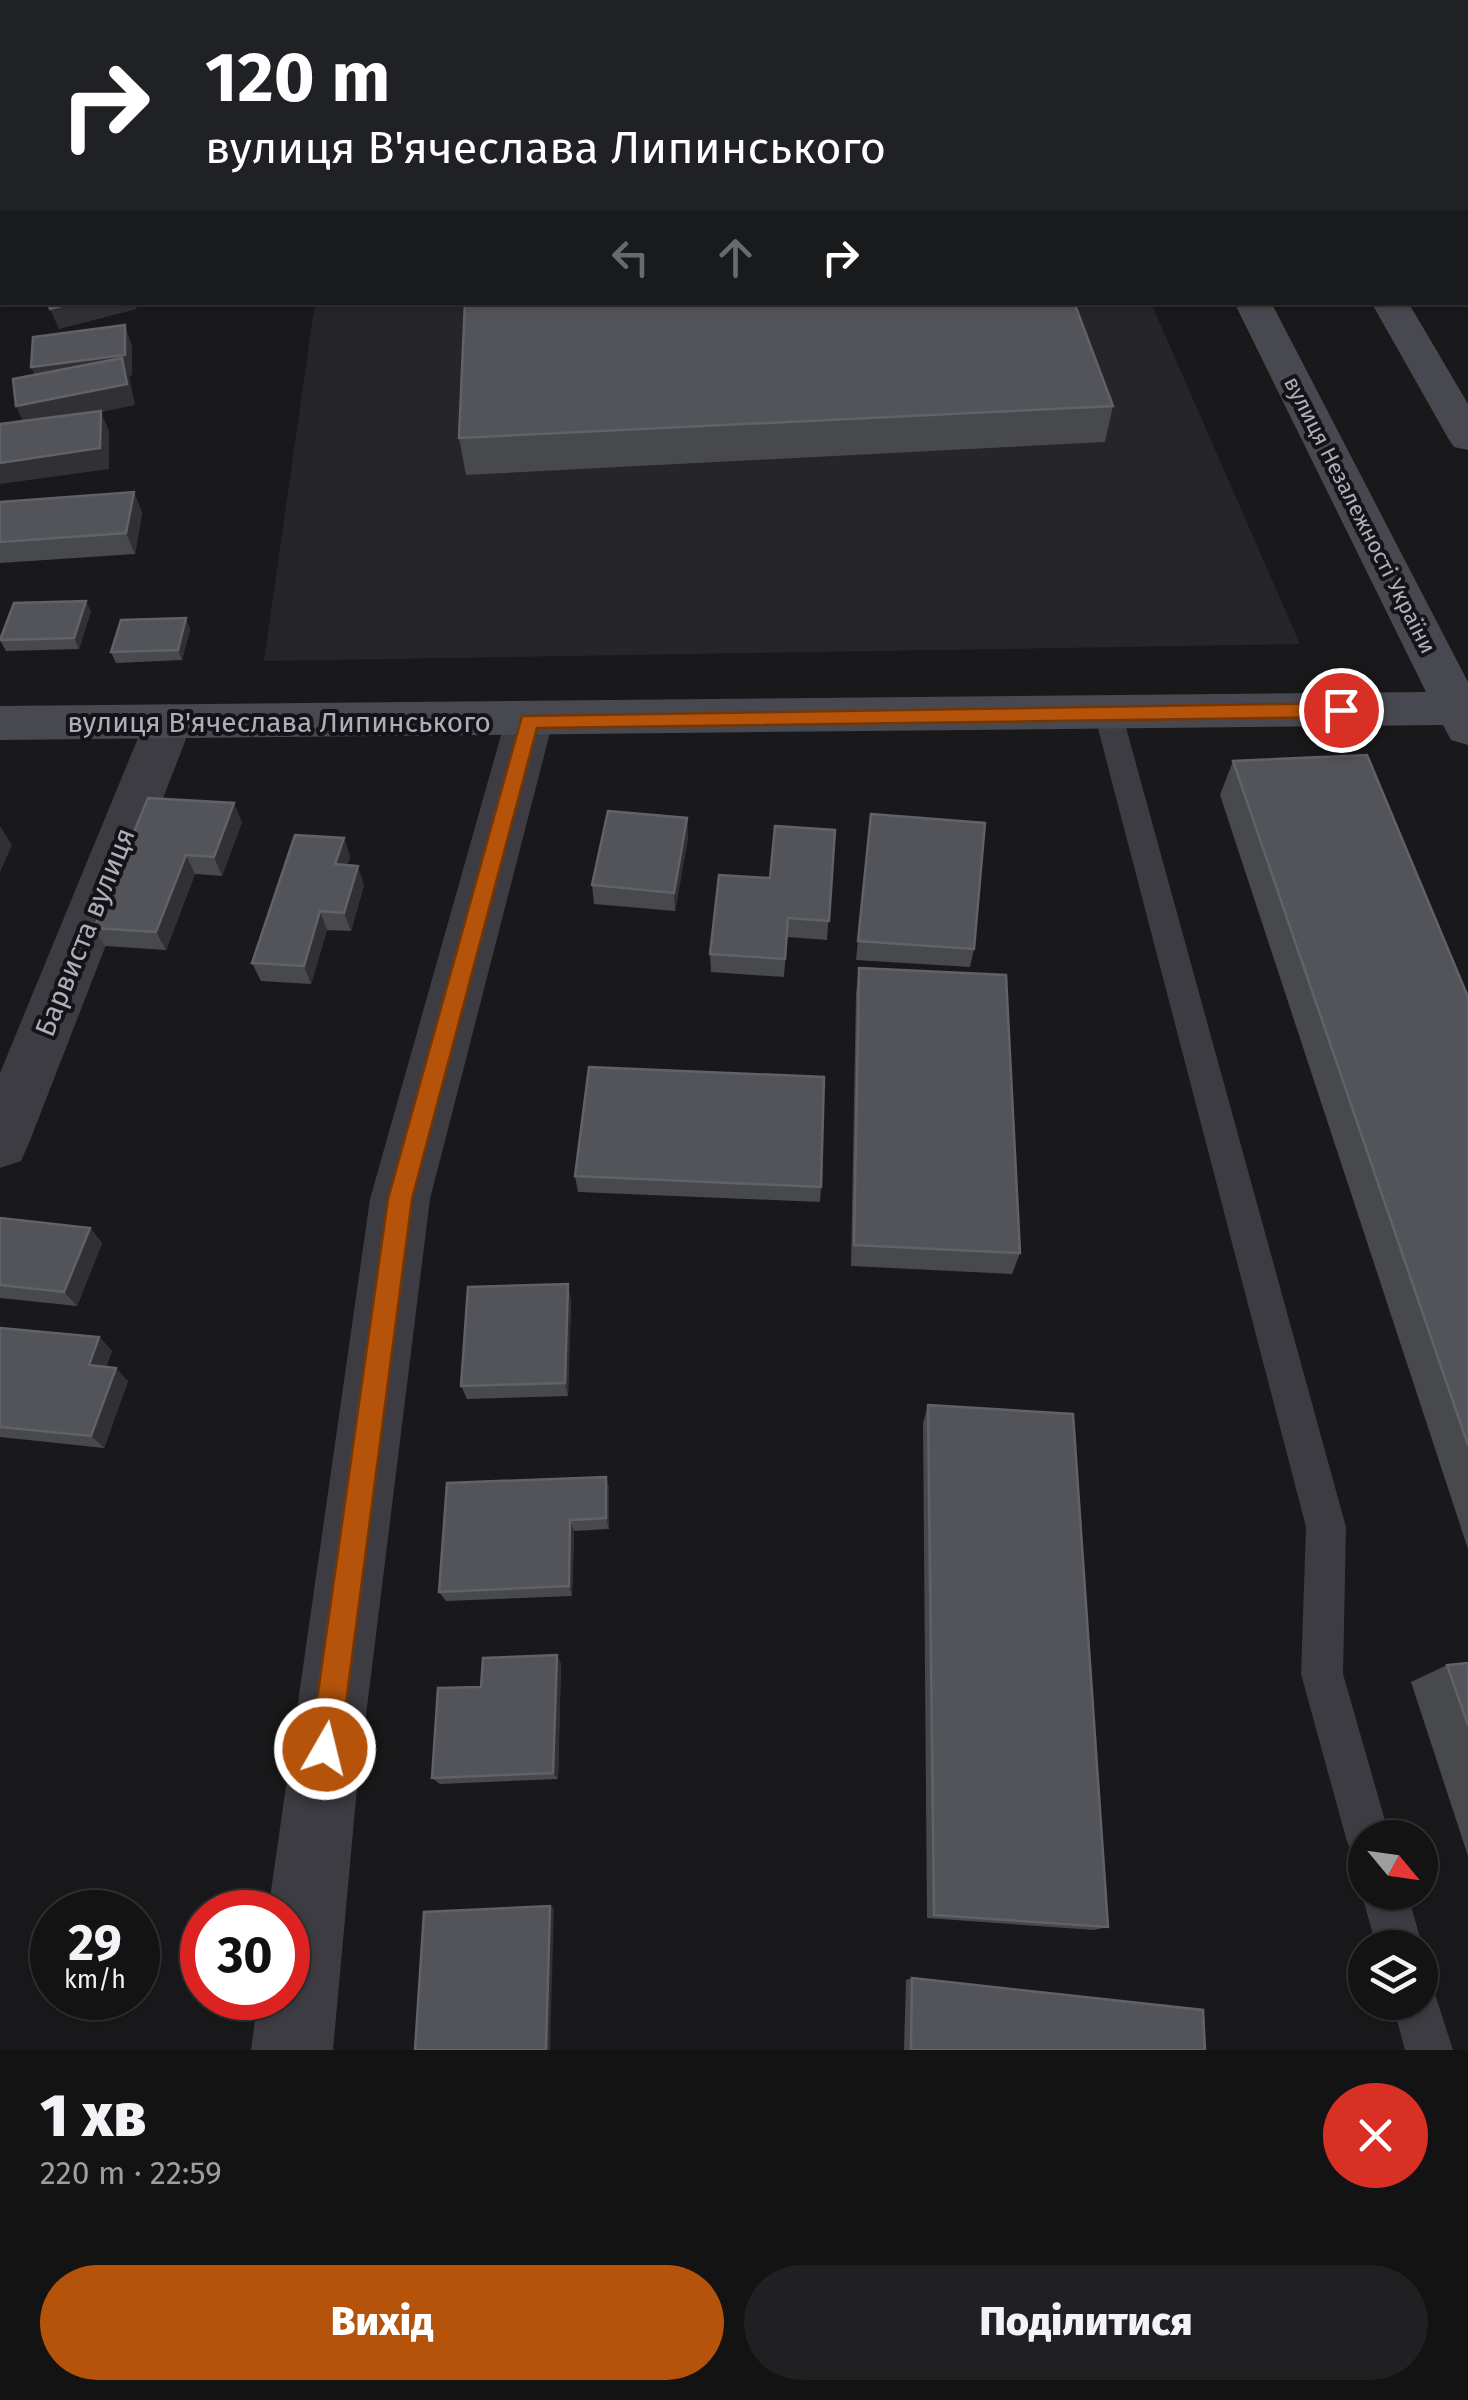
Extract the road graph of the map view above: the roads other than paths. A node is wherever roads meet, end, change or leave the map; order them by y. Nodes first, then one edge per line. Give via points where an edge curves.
1 (1254, 305) edge
2 (1391, 305) edge
3 (1468, 438) edge
4 (1108, 713) junction
5 (1463, 718) edge
6 (169, 721) junction
7 (529, 721) junction
8 (0, 723) edge
9 (0, 1143) edge
10 (1363, 1820) edge
11 (1421, 2020) edge
12 (292, 2050) edge
13 (1429, 2050) edge

1 - 5 street, вулиця Незалежності України
2 - 3 street
4 - 5 street, вулиця В'ячеслава Липинського
4 - 7 street, вулиця В'ячеслава Липинського
4 - 10 lane via 1326,1526 1322,1674
6 - 7 street, вулиця В'ячеслава Липинського
6 - 8 street, вулиця В'ячеслава Липинського
6 - 9 street, Барвиста вулиця
7 - 12 street via 400,1199 320,1788
11 - 13 lane

